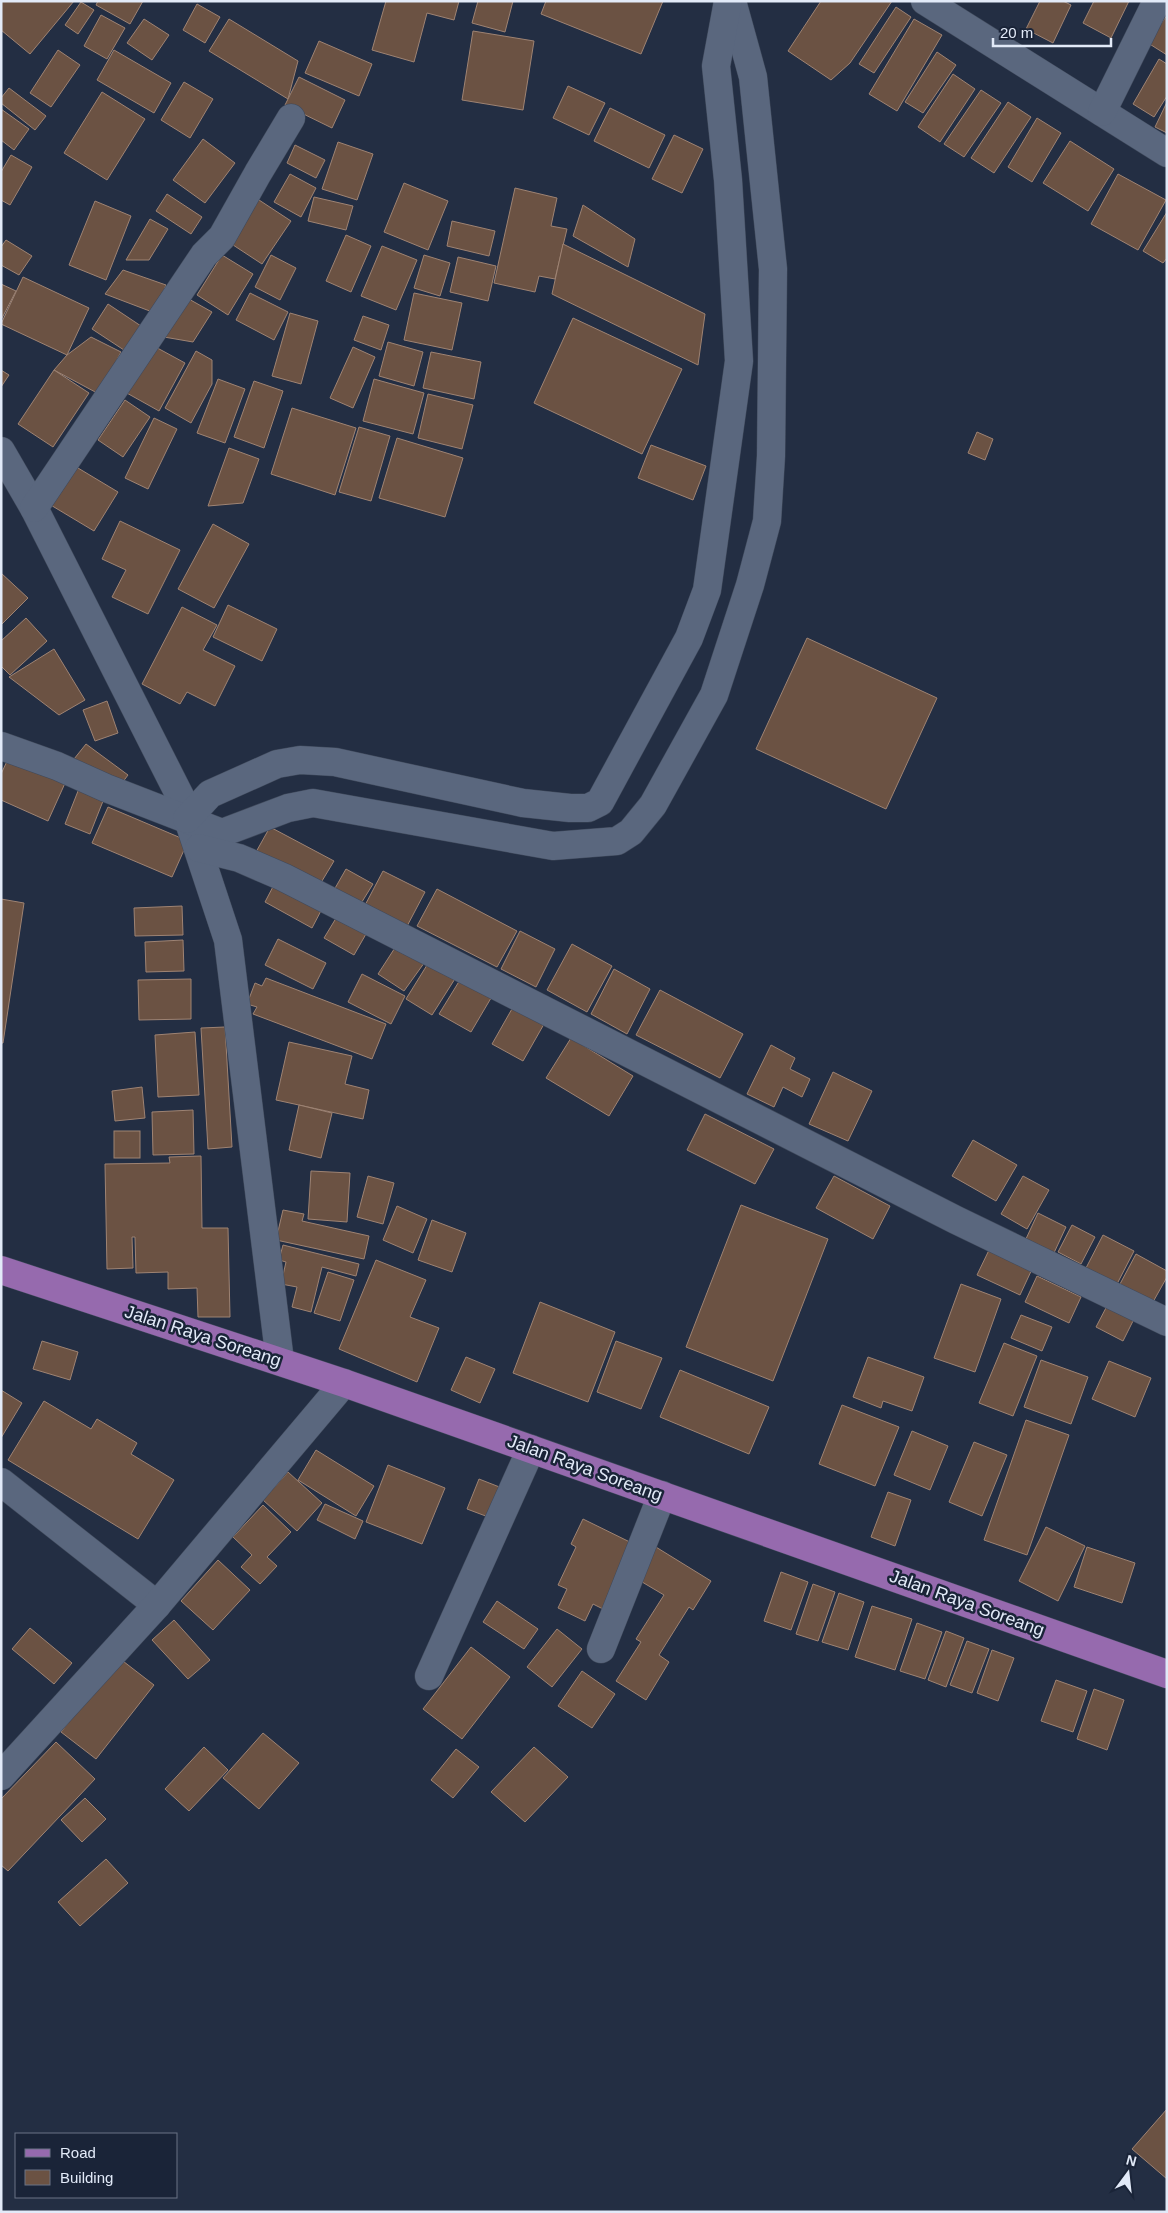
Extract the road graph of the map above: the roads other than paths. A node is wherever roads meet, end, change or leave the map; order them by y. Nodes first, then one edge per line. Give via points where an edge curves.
1 (730, 1) edge
2 (1157, 1) edge
3 (936, 4) edge
4 (1102, 112) junction
5 (291, 118) dead end
6 (1167, 153) edge
7 (1, 451) edge
8 (34, 508) junction
9 (750, 585) junction
10 (707, 590) junction
11 (1, 746) edge
12 (187, 819) junction
13 (199, 848) junction
14 (1, 1270) edge
15 (1167, 1322) edge
16 (280, 1361) junction
17 (344, 1383) junction
18 (531, 1449) junction
19 (1, 1482) edge
20 (662, 1495) junction
21 (157, 1605) junction
22 (600, 1649) dead end
23 (1167, 1674) edge
24 (429, 1676) dead end
25 (1, 1776) edge

1 - 9 street via 753,77 773,270 767,521
1 - 10 street via 716,66 728,180 739,361
2 - 4 street
3 - 4 street
4 - 6 street
5 - 8 street via 222,237 204,255
7 - 8 street
8 - 12 street via 180,798
9 - 10 street
9 - 12 street via 714,695 653,805 631,832 617,841 553,846 313,803 288,808 222,833
10 - 12 street via 689,638 595,806 570,808 522,802 335,762 300,760 276,764 210,794
11 - 12 street
12 - 13 street
13 - 15 street via 239,858 283,878 956,1220
13 - 16 street via 228,940
14 - 16 main road, Jalan Raya Soreang
16 - 17 main road, Jalan Raya Soreang
17 - 18 main road, Jalan Raya Soreang
17 - 21 street
18 - 20 main road, Jalan Raya Soreang
18 - 24 street
19 - 21 street
20 - 22 street
20 - 23 main road, Jalan Raya Soreang
21 - 25 street

